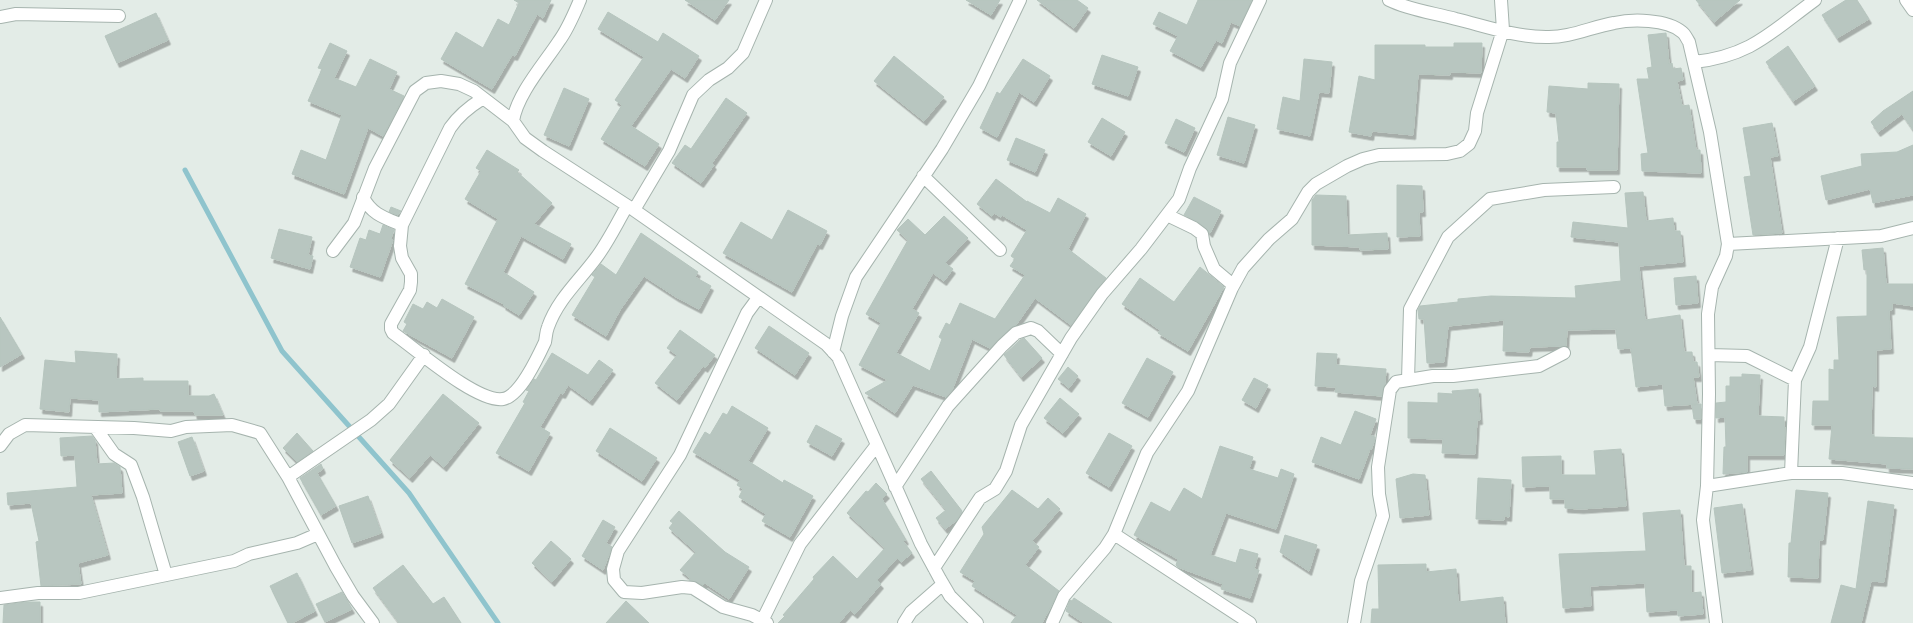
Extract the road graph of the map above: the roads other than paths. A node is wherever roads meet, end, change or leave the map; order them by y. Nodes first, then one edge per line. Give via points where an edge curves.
1 (580, 0) edge
2 (766, 0) edge
3 (1020, 0) edge
4 (1260, 0) edge
5 (1389, 0) edge
6 (1501, 0) edge
7 (1815, 0) edge
8 (1906, 0) edge
9 (1913, 10) edge
10 (119, 16) dead end
11 (0, 17) edge
12 (1503, 30) junction
13 (1694, 62) junction
14 (482, 99) junction
15 (513, 121) junction
16 (923, 176) junction
17 (1614, 187) dead end
18 (363, 197) junction
19 (630, 208) junction
20 (1167, 215) junction
21 (402, 224) junction
22 (1913, 228) edge
23 (1838, 238) junction
24 (1728, 244) junction
25 (1000, 250) dead end
26 (333, 251) dead end
27 (1233, 286) junction
28 (758, 298) junction
29 (833, 352) junction
30 (1564, 353) dead end
31 (1062, 354) junction
32 (424, 355) junction
33 (1709, 355) junction
34 (1408, 380) junction
35 (1795, 380) junction
36 (95, 427) junction
37 (0, 446) edge
38 (876, 446) junction
39 (1791, 473) junction
40 (288, 478) junction
41 (1913, 483) edge
42 (1707, 486) junction
43 (895, 487) junction
44 (318, 534) junction
45 (1114, 534) junction
46 (934, 568) junction
47 (166, 574) junction
48 (943, 584) junction
49 (0, 598) edge
50 (765, 621) edge
51 (373, 623) edge
52 (904, 623) edge
53 (977, 623) edge
54 (1052, 623) edge
55 (1250, 623) edge
56 (1354, 623) edge
57 (1716, 623) edge

1 - 15 street via 560,40 514,111
2 - 19 street via 743,54 693,95 669,151
3 - 16 street via 980,86
4 - 20 street via 1230,63 1222,99 1190,168 1179,199
5 - 12 street
6 - 12 street
7 - 13 street via 1760,42 1724,57
8 - 9 street
10 - 11 street via 16,14
12 - 13 street via 1546,38 1576,34 1614,23 1655,22 1683,32 1689,42
12 - 27 street via 1474,131 1465,148 1447,154 1379,155 1347,166 1313,186 1292,219 1250,258
13 - 24 street via 1710,132
14 - 15 street
14 - 18 street via 474,91 459,84 441,81 426,83 415,91
14 - 21 street via 469,107 450,128
15 - 19 street via 525,138
16 - 25 street
16 - 29 street via 856,277 846,302
17 - 34 street via 1544,190 1490,200 1448,237 1410,308
18 - 21 street via 376,214
18 - 26 street via 354,223
19 - 28 street
19 - 32 street via 596,258 569,289 518,391 510,397 493,399 483,395 469,388
20 - 27 street via 1202,234 1214,269
20 - 31 street via 1102,294
21 - 32 street via 400,246 402,258 411,274 411,282 410,290 391,324 391,329
22 - 23 street via 1881,236
23 - 24 street
23 - 35 street via 1810,347
24 - 33 street via 1726,256 1712,286 1708,314
27 - 45 street via 1195,378 1147,453
28 - 29 street via 826,344
28 - 50 street via 740,326 680,455 631,529 618,551 612,569 614,580 624,592 642,593 682,587 693,588 723,607
29 - 38 street via 838,357
30 - 34 street via 1539,366
31 - 43 street via 1038,331 1031,328 1016,333 948,406
31 - 46 street via 1021,425 1006,471 995,489 980,498
32 - 40 street via 388,404 371,420
33 - 35 street via 1747,356
33 - 42 street
34 - 56 street via 1396,382 1390,390 1378,467 1383,516 1361,580
35 - 39 street
36 - 37 street via 25,425 9,434
36 - 40 street via 170,431 186,427 232,425 260,433
36 - 47 street via 114,454 131,465
38 - 43 street
38 - 50 street via 800,544
39 - 41 street via 1842,473
39 - 42 street
40 - 44 street
42 - 57 street via 1703,520
43 - 46 street
44 - 47 street via 297,543 249,554 234,561
44 - 51 street via 353,596
45 - 54 street via 1064,596
45 - 55 street
46 - 48 street
47 - 49 street via 79,593 38,593
48 - 52 street via 911,612
48 - 53 street via 950,596

